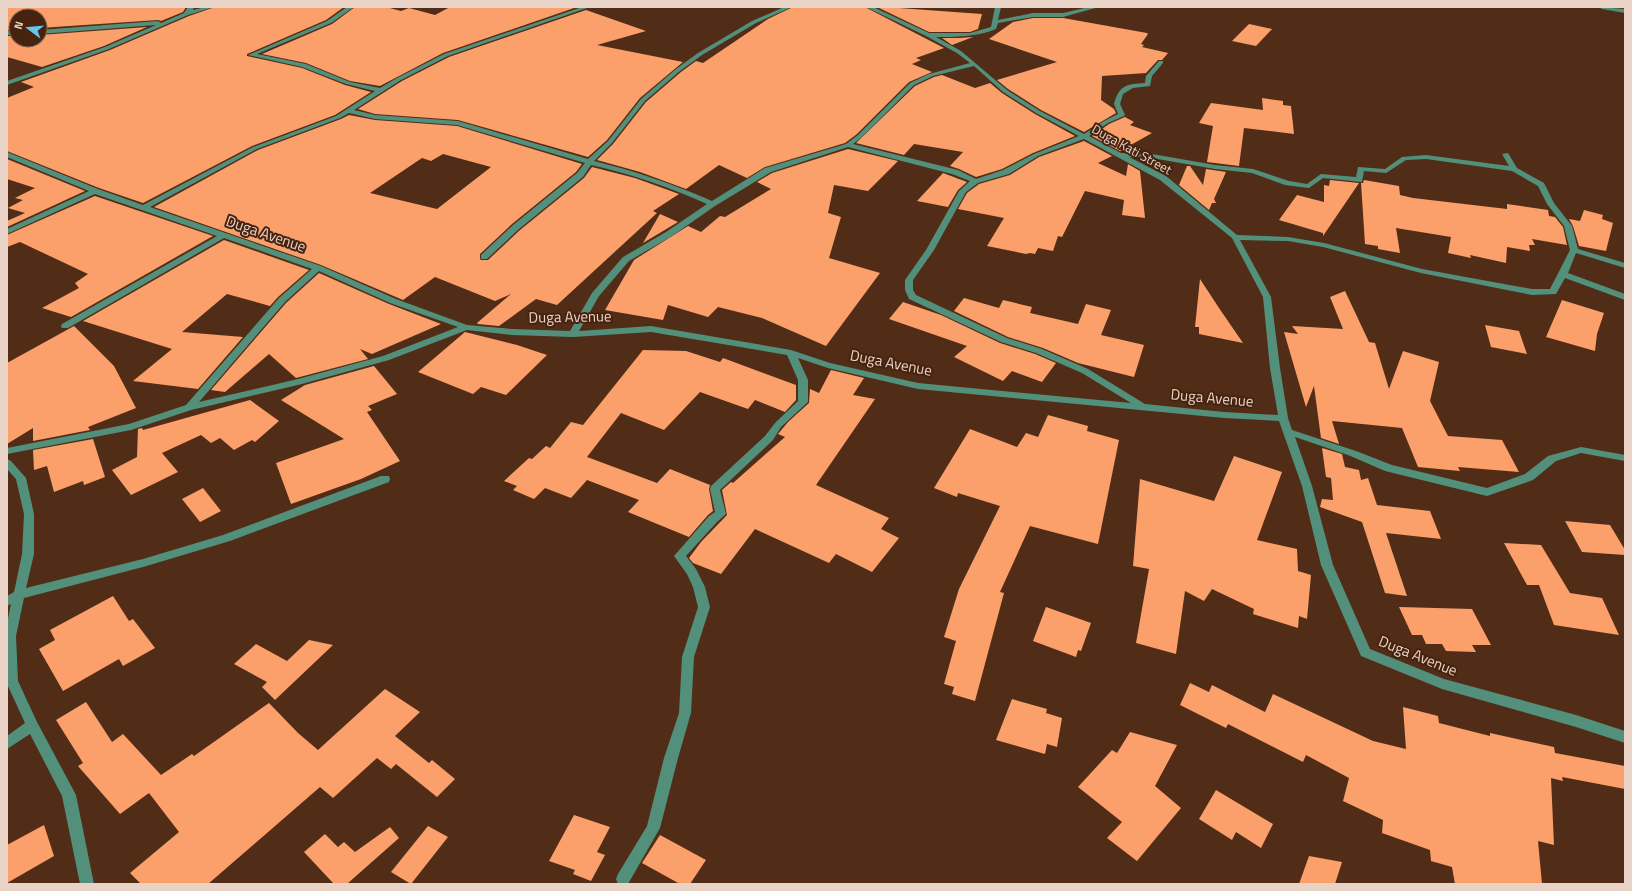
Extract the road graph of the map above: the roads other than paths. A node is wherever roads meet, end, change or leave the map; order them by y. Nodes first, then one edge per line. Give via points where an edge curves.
1 (191, 7) edge
2 (211, 7) edge
3 (351, 7) edge
4 (587, 7) edge
5 (789, 7) edge
6 (869, 7) edge
7 (998, 7) edge
8 (1096, 7) edge
9 (1602, 7) edge
10 (1625, 11) edge
11 (186, 14) junction
12 (167, 22) junction
13 (995, 22) junction
14 (48, 31) edge
15 (928, 35) junction
16 (1162, 62) dead end
17 (975, 64) junction
18 (7, 83) edge
19 (380, 90) junction
20 (350, 110) junction
21 (1084, 137) junction
22 (848, 145) junction
23 (7, 154) edge
24 (1506, 154) dead end
25 (1119, 155) junction
26 (589, 162) junction
27 (1514, 169) junction
28 (975, 181) junction
29 (95, 191) junction
30 (712, 204) junction
31 (143, 208) junction
32 (7, 232) edge
33 (224, 235) junction
34 (1235, 237) junction
35 (1574, 250) junction
36 (484, 257) dead end
37 (1625, 266) edge
38 (318, 268) junction
39 (1563, 274) junction
40 (1625, 297) edge
41 (65, 326) dead end
42 (466, 327) junction
43 (573, 334) junction
44 (791, 353) junction
45 (190, 407) junction
46 (1145, 407) junction
47 (1283, 418) junction
48 (1289, 432) junction
49 (7, 451) edge
50 (1625, 458) edge
51 (7, 463) edge
52 (385, 479) dead end
53 (13, 598) edge
54 (32, 725) junction
55 (1625, 737) edge
56 (7, 743) edge
57 (623, 879) dead end
58 (87, 884) edge

1 - 11 street
2 - 11 street
3 - 19 street via 329,22 251,54 304,65 348,83
4 - 19 street via 446,55 398,78
5 - 26 street via 754,22 678,70 643,100 610,142
6 - 15 street, Duga Kati Street
7 - 13 street
8 - 13 street via 1063,16 1033,15
9 - 10 street
11 - 12 street
12 - 14 street
12 - 18 street via 107,48
13 - 15 street via 994,28 977,34
15 - 17 street, Duga Kati Street
16 - 21 street via 1149,76 1148,85 1131,86 1120,93 1117,104 1122,115
17 - 21 street, Duga Kati Street via 1005,91
17 - 22 street via 930,75 912,84
19 - 20 street
20 - 26 street via 375,117 458,123
20 - 31 street via 332,120 238,156
21 - 25 street, Duga Kati Street
21 - 28 street via 1036,155 1006,172
22 - 28 street via 955,172
22 - 30 street via 768,170
23 - 29 street, Duga Avenue
24 - 27 street
25 - 27 street via 1152,156 1253,171 1288,183 1309,186 1321,176 1359,180 1361,169 1386,171 1404,158 1426,157
25 - 34 street, Duga Kati Street via 1163,178
26 - 30 street via 630,172
26 - 36 street via 580,175
27 - 35 street via 1541,185 1551,204 1568,226
28 - 46 street via 963,191 930,250 909,280 912,296 1004,340 1039,351 1085,371
29 - 31 street, Duga Avenue
29 - 32 street
30 - 43 street via 669,234 626,259 594,295
31 - 33 street, Duga Avenue
33 - 38 street, Duga Avenue
33 - 41 street
34 - 39 street via 1288,239 1324,244 1421,271 1532,292 1553,292
34 - 47 street, Duga Kati Street via 1268,297
35 - 37 street
35 - 39 street
38 - 42 street, Duga Avenue via 393,301
38 - 45 street via 282,300
39 - 40 street
42 - 43 street, Duga Avenue
42 - 45 street via 372,362 300,382
43 - 44 street, Duga Avenue via 651,329
44 - 46 street, Duga Avenue via 828,365 918,386
44 - 57 street via 803,380 803,402 715,489 721,514 680,556 697,582 704,607 688,657 685,713 670,758 653,828
45 - 49 street via 131,427
46 - 47 street, Duga Avenue
47 - 48 street, Duga Avenue
48 - 50 street via 1389,468 1488,492 1529,477 1552,458 1581,450
48 - 55 street, Duga Avenue via 1307,486 1327,565 1365,652 1442,684
51 - 53 street via 21,478 29,514 28,554
52 - 53 street via 226,538
53 - 54 street via 10,636 12,681
54 - 56 street
54 - 58 street via 69,795

